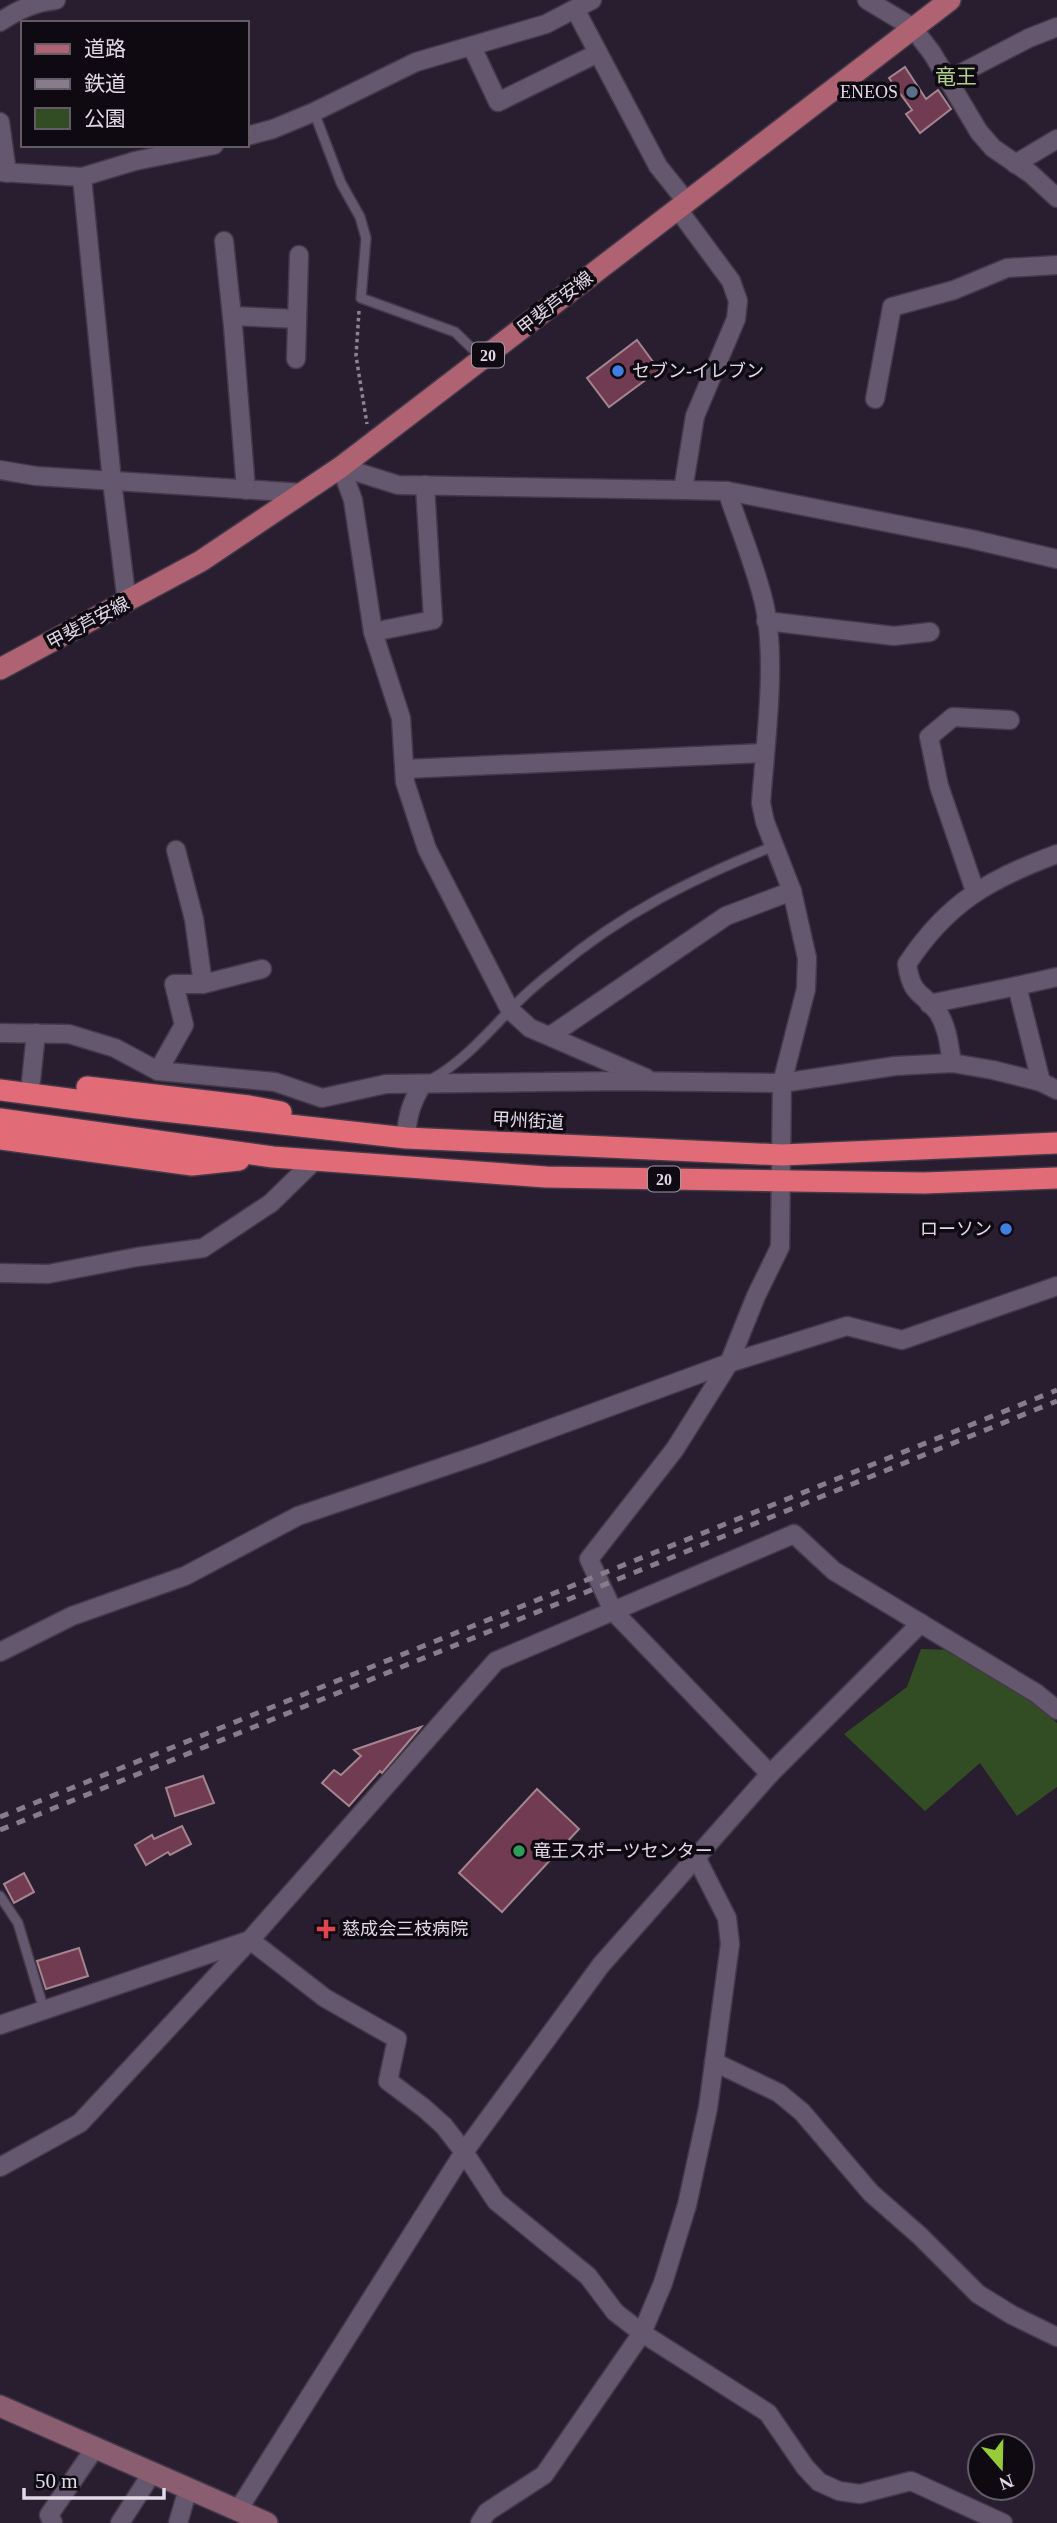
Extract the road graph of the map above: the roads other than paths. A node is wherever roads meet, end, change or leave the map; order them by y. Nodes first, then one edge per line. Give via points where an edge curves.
1 (56, 0) edge
2 (592, 0) edge
3 (867, 0) edge
4 (950, 0) edge
5 (575, 9) junction
6 (0, 22) edge
7 (912, 27) junction
8 (1057, 27) edge
9 (472, 47) junction
10 (598, 52) junction
11 (948, 80) junction
12 (314, 111) junction
13 (0, 122) edge
14 (248, 136) edge
15 (1057, 139) edge
16 (204, 147) edge
17 (1015, 164) junction
18 (4, 172) edge
19 (82, 177) junction
20 (1057, 198) edge
21 (681, 205) junction
22 (223, 242) dead end
23 (299, 255) dead end
24 (1057, 265) edge
25 (232, 316) junction
26 (297, 319) junction
27 (296, 359) dead end
28 (483, 359) junction
29 (874, 399) dead end
30 (341, 467) junction
31 (0, 470) edge
32 (112, 481) junction
33 (425, 485) junction
34 (246, 490) junction
35 (683, 490) junction
36 (727, 491) junction
37 (303, 494) junction
38 (1057, 559) edge
39 (127, 603) junction
40 (766, 621) junction
41 (373, 632) junction
42 (930, 632) dead end
43 (0, 669) edge
44 (1010, 720) dead end
45 (764, 753) junction
46 (405, 769) junction
47 (774, 846) junction
48 (176, 850) dead end
49 (1057, 854) edge
50 (792, 891) junction
51 (975, 891) junction
52 (262, 969) dead end
53 (1057, 977) edge
54 (203, 984) junction
55 (1017, 986) junction
56 (929, 1004) junction
57 (510, 1010) junction
58 (36, 1033) junction
59 (0, 1034) edge
60 (550, 1036) junction
61 (952, 1063) junction
62 (158, 1071) junction
63 (0, 1075) edge
64 (31, 1080) junction
65 (654, 1082) junction
66 (1041, 1082) junction
67 (782, 1083) junction
68 (422, 1085) junction
69 (0, 1090) edge
70 (1057, 1090) edge
71 (0, 1119) edge
72 (332, 1130) junction
73 (407, 1138) junction
74 (0, 1139) edge
75 (1057, 1143) edge
76 (782, 1155) junction
77 (272, 1157) junction
78 (315, 1160) junction
79 (1057, 1178) edge
80 (782, 1181) junction
81 (0, 1273) edge
82 (1057, 1286) edge
83 (729, 1363) junction
84 (613, 1611) junction
85 (920, 1623) junction
86 (3, 1643) edge
87 (1057, 1710) edge
88 (769, 1774) junction
89 (696, 1857) junction
90 (0, 1896) edge
91 (250, 1940) junction
92 (44, 2010) junction
93 (0, 2025) edge
94 (714, 2062) junction
95 (464, 2152) junction
96 (0, 2167) edge
97 (642, 2333) junction
98 (1057, 2337) edge
99 (0, 2406) edge
100 (95, 2448) junction
101 (152, 2473) junction
102 (188, 2489) junction
103 (237, 2510) junction
104 (53, 2523) edge
105 (120, 2523) edge
106 (178, 2523) edge
107 (267, 2523) edge
108 (480, 2523) edge
109 (1003, 2523) edge

1 - 6 street via 16,10
2 - 5 street
3 - 7 street
4 - 7 main road, 甲斐芦安線 / 20
5 - 9 street via 546,24
5 - 10 street
7 - 11 street
7 - 21 main road, 甲斐芦安線 / 20
8 - 11 street
9 - 10 street via 498,102
9 - 12 street via 416,62
10 - 21 street
11 - 17 street via 979,132
12 - 14 street
12 - 28 lane via 366,238 360,298 455,332
13 - 18 street
15 - 17 street
16 - 19 street
17 - 20 street
18 - 19 street
19 - 32 street
21 - 28 main road, 甲斐芦安線 / 20
21 - 35 street via 731,281 738,301 736,319 695,416
22 - 25 street
23 - 26 street
24 - 29 street via 1007,268 891,307
25 - 26 street
25 - 34 street
26 - 27 street
28 - 30 main road, 甲斐芦安線 / 20
30 - 33 street via 398,485
30 - 37 main road, 甲斐芦安線 / 20
30 - 41 street via 353,500
31 - 32 street
32 - 34 street
32 - 39 street
33 - 35 street
33 - 41 street via 433,620
34 - 37 street
35 - 36 street
36 - 38 street
36 - 40 street via 764,600
37 - 39 main road, 甲斐芦安線 / 20
39 - 43 main road, 甲斐芦安線 / 20
40 - 42 street via 894,636
40 - 45 street via 769,684
41 - 46 street via 401,718
44 - 51 street via 953,717 929,737 939,786
45 - 46 street
45 - 47 street via 761,803
46 - 57 street via 427,849
47 - 50 street
47 - 57 lane via 706,873 612,925
48 - 54 street via 194,919
49 - 51 street
50 - 60 street via 726,916
50 - 67 street via 807,958 806,989
51 - 56 street via 925,936 907,964 910,983
52 - 54 street
53 - 55 street
54 - 62 street via 174,984 184,1025
55 - 56 street
55 - 66 street
56 - 61 street via 947,1031
57 - 60 street via 530,1028
57 - 68 lane via 479,1045
58 - 59 street
58 - 62 street via 69,1034 115,1048
58 - 64 street
60 - 65 street
61 - 66 street
61 - 67 street via 895,1066
62 - 68 street via 275,1082 323,1098 386,1084
63 - 64 highway, 20
64 - 72 highway, 20 via 249,1106
65 - 67 street
65 - 68 street
66 - 70 street
67 - 76 street
68 - 73 street via 410,1111
69 - 72 highway, 甲州街道 / 20
71 - 77 highway, 20
72 - 73 highway, 甲州街道 / 20
73 - 76 highway, 甲州街道 / 20
74 - 77 highway, 20 via 192,1165
75 - 76 highway, 甲州街道 / 20
76 - 80 street
77 - 78 highway, 20
78 - 80 highway, 20 via 546,1177
78 - 81 street via 271,1203 203,1248 48,1274
79 - 80 highway, 20 via 923,1183
80 - 83 street via 780,1247
82 - 83 street via 902,1339 846,1326
83 - 84 street via 675,1449 589,1559
83 - 86 street via 298,1516 185,1576
84 - 85 street via 794,1534 834,1572
84 - 88 street
84 - 91 street via 496,1661
85 - 87 street
85 - 88 street
88 - 89 street
89 - 94 street via 727,1918 730,1944
89 - 95 street via 601,1965
90 - 92 lane via 18,1923
91 - 92 street
91 - 95 street via 325,1998 397,2039 388,2081 424,2108
91 - 96 street via 80,2123
92 - 93 street
94 - 97 street via 687,2205
94 - 98 street via 779,2093 802,2112 871,2193 978,2294
95 - 97 street via 496,2201 588,2276 615,2312
95 - 103 street
97 - 108 street via 544,2475 487,2512
97 - 109 street via 768,2413 819,2482 860,2494 911,2481
99 - 100 street
100 - 101 street
100 - 104 street via 49,2515
101 - 102 street
101 - 105 street
102 - 103 street
102 - 106 street
103 - 107 street

